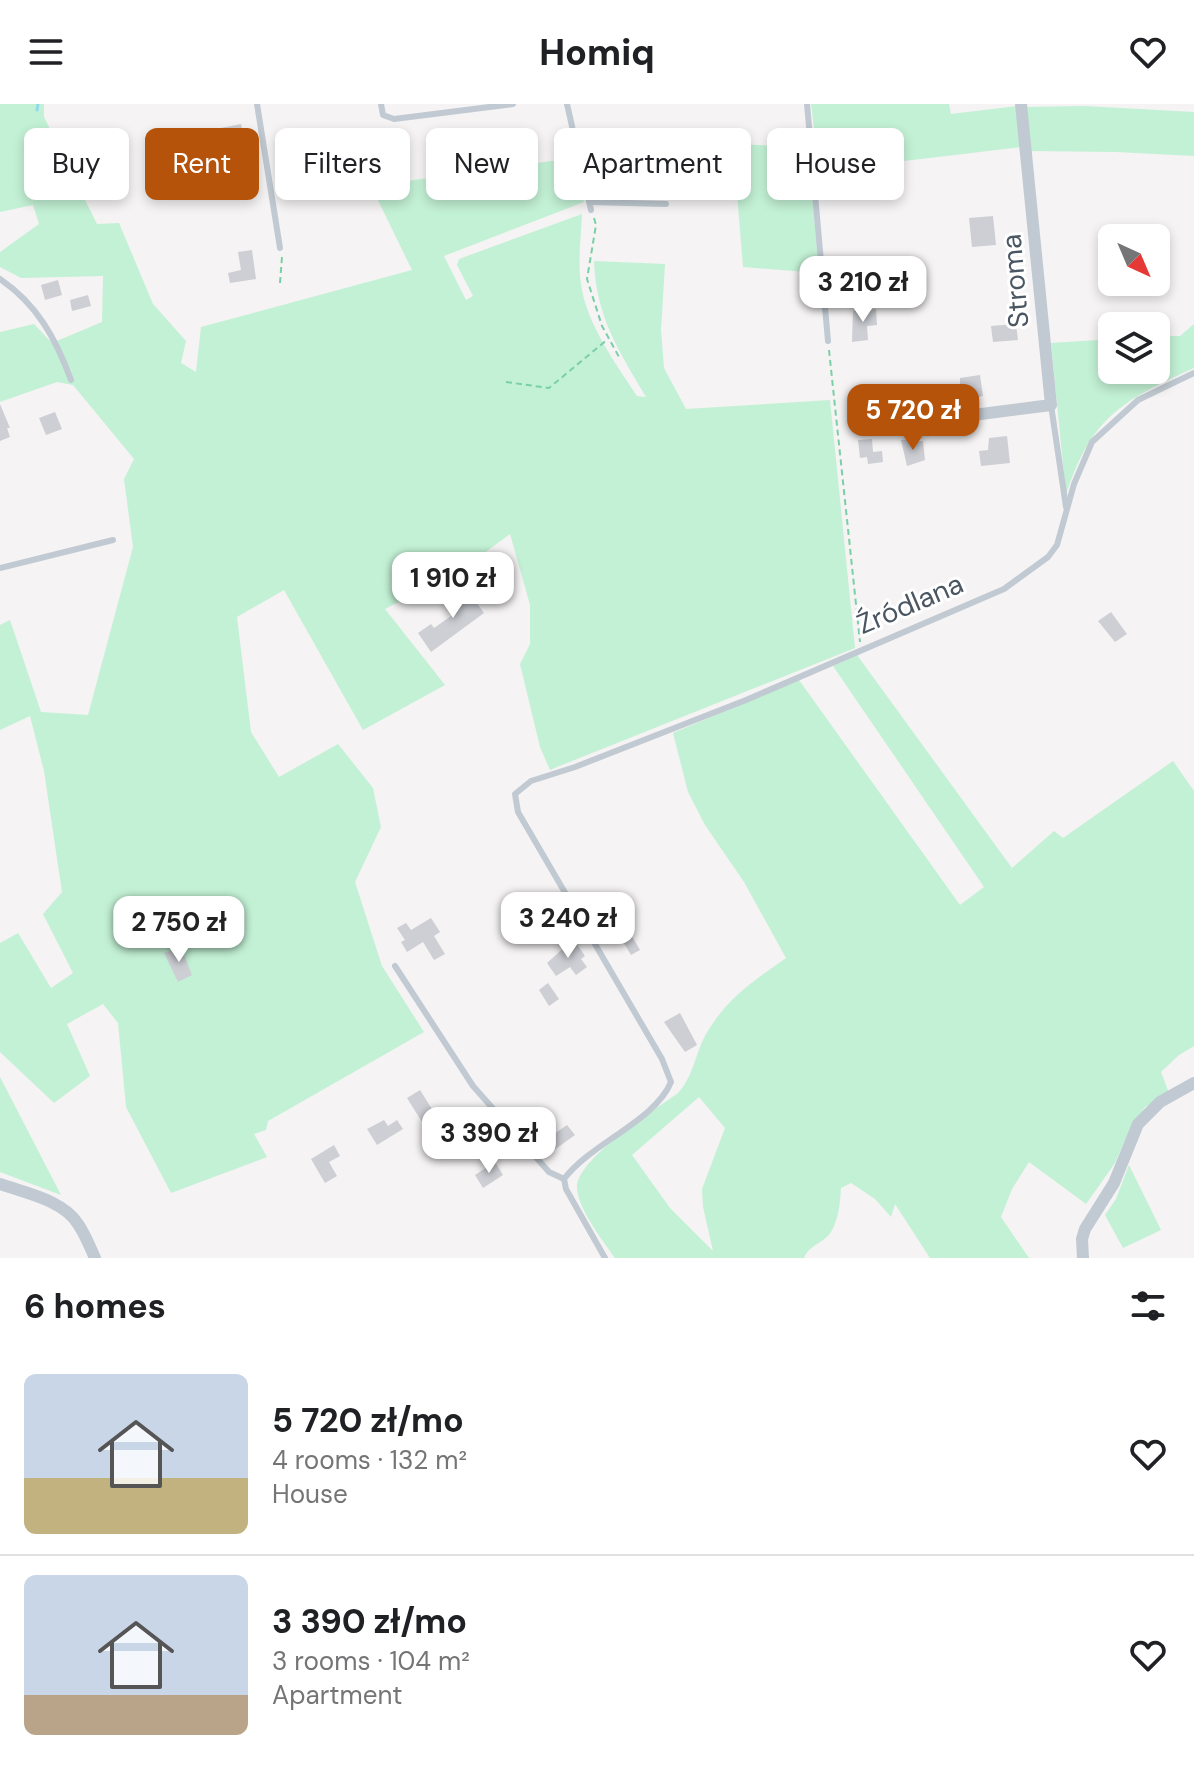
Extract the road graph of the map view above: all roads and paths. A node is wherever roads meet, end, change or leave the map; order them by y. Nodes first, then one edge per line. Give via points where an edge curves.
1 (257, 104) edge
2 (381, 104) edge
3 (513, 104) edge
4 (567, 104) edge
5 (807, 104) edge
6 (1021, 104) edge
7 (666, 204) dead end
8 (591, 206) junction
9 (280, 248) joint
10 (0, 279) edge
11 (280, 283) dead end
12 (609, 338) junction
13 (828, 341) joint
14 (619, 357) dead end
15 (1194, 373) edge
16 (71, 380) dead end
17 (506, 382) dead end
18 (1051, 405) junction
19 (872, 428) dead end
20 (1067, 510) junction
21 (113, 540) dead end
22 (0, 568) edge
23 (861, 651) junction
24 (395, 966) dead end
25 (1194, 1083) edge
26 (564, 1179) junction
27 (0, 1184) edge
28 (95, 1258) edge
29 (605, 1258) edge
30 (1083, 1258) edge

1 - 9 lane
2 - 3 lane via 383,115 394,119
4 - 8 lane
5 - 13 lane
6 - 18 street, Stroma
7 - 8 lane
8 - 12 path via 596,225 587,279
9 - 11 path
10 - 16 lane via 42,318
12 - 14 path
12 - 17 path via 549,388
13 - 23 path
15 - 20 lane, Źródlana via 1138,400 1103,430 1081,462
18 - 19 street
18 - 20 lane
20 - 23 lane, Źródlana via 1062,536 1048,557 1004,589
21 - 22 lane
23 - 26 lane, Źródlana via 522,786 515,794 518,812 671,1082 655,1105
24 - 26 lane via 473,1086 549,1172
25 - 30 street via 1160,1102 1138,1124 1114,1183 1085,1229
26 - 29 lane
27 - 28 street via 69,1212

